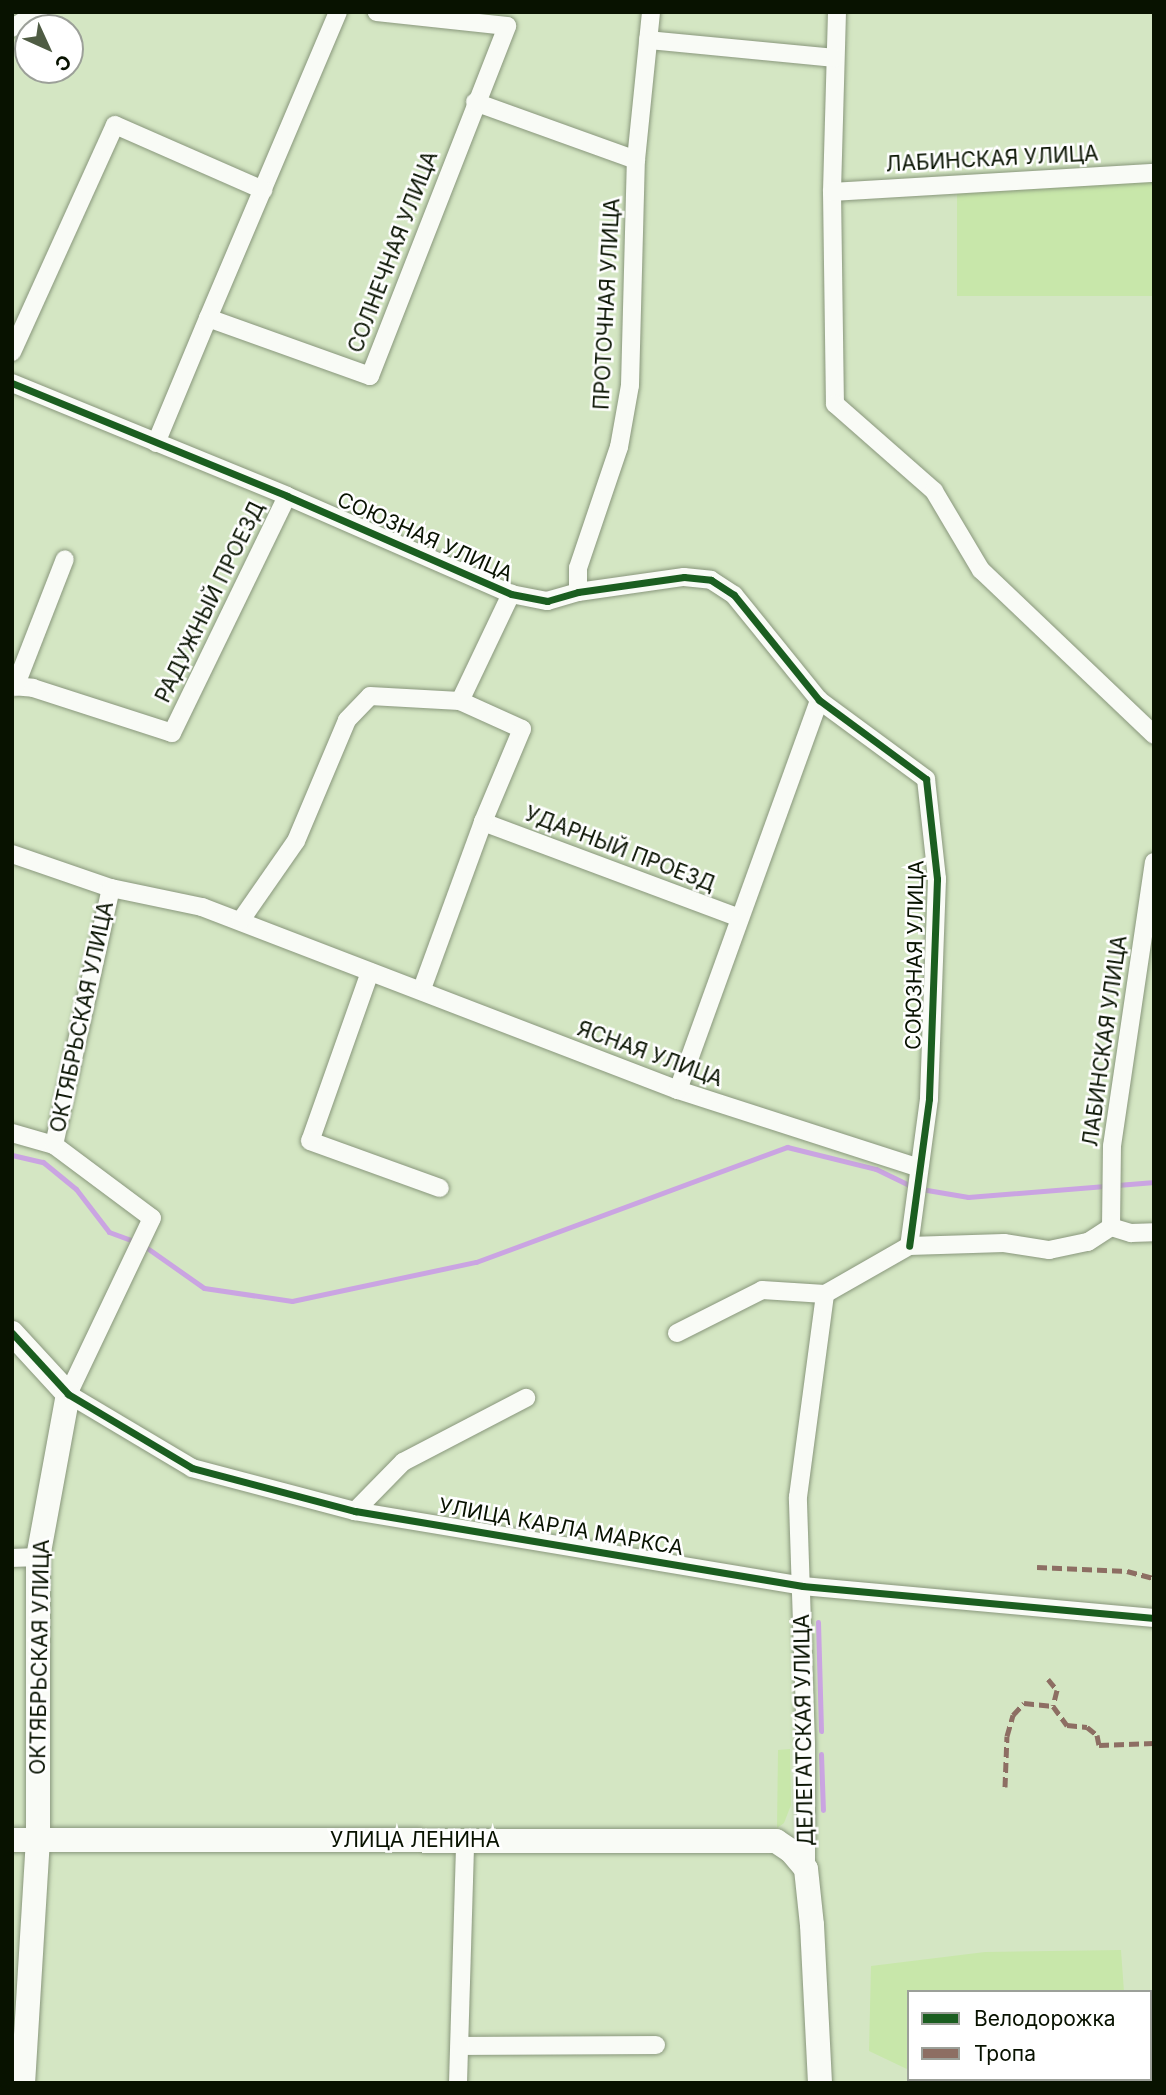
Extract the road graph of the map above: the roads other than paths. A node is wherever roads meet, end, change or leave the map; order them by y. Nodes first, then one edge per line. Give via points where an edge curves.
1 (38, 12) edge
2 (338, 12) edge
3 (377, 12) edge
4 (651, 12) edge
5 (837, 12) edge
6 (12, 28) edge
7 (648, 40) junction
8 (834, 58) junction
9 (475, 102) junction
10 (636, 160) junction
11 (1154, 173) edge
12 (263, 190) junction
13 (832, 192) junction
14 (208, 318) junction
15 (12, 352) edge
16 (12, 383) edge
17 (156, 443) junction
18 (287, 496) junction
19 (65, 559) dead end
20 (578, 592) junction
21 (511, 594) junction
22 (14, 686) edge
23 (819, 700) junction
24 (460, 701) junction
25 (1154, 735) edge
26 (483, 822) junction
27 (12, 854) edge
28 (1154, 862) edge
29 (111, 888) junction
30 (740, 918) junction
31 (240, 920) junction
32 (370, 972) junction
33 (424, 983) dead end
34 (678, 1090) junction
35 (12, 1133) edge
36 (54, 1145) junction
37 (919, 1168) junction
38 (440, 1188) dead end
39 (1111, 1227) junction
40 (1154, 1232) edge
41 (909, 1246) junction
42 (825, 1294) junction
43 (12, 1333) edge
44 (677, 1333) dead end
45 (68, 1394) junction
46 (526, 1398) dead end
47 (355, 1511) junction
48 (38, 1557) junction
49 (12, 1558) edge
50 (803, 1586) junction
51 (1154, 1618) edge
52 (38, 1839) junction
53 (12, 1840) edge
54 (466, 1841) junction
55 (806, 1869) junction
56 (656, 2045) dead end
57 (460, 2046) junction
58 (23, 2083) edge
59 (458, 2083) edge
60 (820, 2083) edge

1 - 6 street
2 - 12 street
3 - 9 street, СОЛНЕЧНАЯ УЛИЦА via 507,26
4 - 7 street, ПРОТОЧНАЯ УЛИЦА
5 - 8 street
7 - 8 street
7 - 10 street, ПРОТОЧНАЯ УЛИЦА
8 - 13 street
9 - 10 street
9 - 14 street, СОЛНЕЧНАЯ УЛИЦА via 370,376
10 - 20 street, ПРОТОЧНАЯ УЛИЦА via 630,386 619,447 578,568
11 - 13 street, ЛАБИНСКАЯ УЛИЦА
12 - 14 street
12 - 15 street via 116,125
13 - 25 street via 835,404 934,491 981,570
14 - 17 street
16 - 17 street, СОЮЗНАЯ УЛИЦА
17 - 18 street, СОЮЗНАЯ УЛИЦА
18 - 21 street, СОЮЗНАЯ УЛИЦА
18 - 22 street, РАДУЖНЫЙ ПРОЕЗД via 172,733 33,688
19 - 22 street, РАДУЖНЫЙ ПРОЕЗД
20 - 21 street, СОЮЗНАЯ УЛИЦА via 547,601
20 - 23 street, СОЮЗНАЯ УЛИЦА via 684,577 711,580 734,595
21 - 24 street
23 - 30 street
23 - 37 street, СОЮЗНАЯ УЛИЦА via 926,779 937,879 929,1099
24 - 26 street via 522,729
24 - 31 street via 370,696 347,720 296,841
26 - 30 street, УДАРНЫЙ ПРОЕЗД
26 - 33 street
27 - 29 street, ЯСНАЯ УЛИЦА
28 - 39 street, ЛАБИНСКАЯ УЛИЦА via 1112,1146
29 - 31 street, ЯСНАЯ УЛИЦА
29 - 36 street, ОКТЯБРЬСКАЯ УЛИЦА
30 - 34 street
31 - 32 street, ЯСНАЯ УЛИЦА
32 - 34 street, ЯСНАЯ УЛИЦА
32 - 38 street via 310,1142
34 - 37 street, ЯСНАЯ УЛИЦА
35 - 36 street
36 - 45 street, ОКТЯБРЬСКАЯ УЛИЦА via 152,1218
37 - 41 street, СОЮЗНАЯ УЛИЦА
39 - 40 street via 1131,1233
39 - 41 street via 1088,1242 1049,1250 1004,1243
41 - 42 street
42 - 44 street via 762,1290
42 - 50 street, ДЕЛЕГАТСКАЯ УЛИЦА via 798,1497
43 - 45 street, УЛИЦА КАРЛА МАРКСА
45 - 47 street, УЛИЦА КАРЛА МАРКСА via 192,1468
45 - 48 street, ОКТЯБРЬСКАЯ УЛИЦА
46 - 47 street via 403,1462
47 - 50 street, УЛИЦА КАРЛА МАРКСА
48 - 49 street
48 - 52 street, ОКТЯБРЬСКАЯ УЛИЦА
50 - 51 street, УЛИЦА КАРЛА МАРКСА
50 - 55 street, ДЕЛЕГАТСКАЯ УЛИЦА
52 - 53 street, УЛИЦА ЛЕНИНА
52 - 54 street, УЛИЦА ЛЕНИНА
52 - 58 street, ОКТЯБРЬСКАЯ УЛИЦА
54 - 55 street, УЛИЦА ЛЕНИНА via 776,1841
54 - 57 street
55 - 60 street, ДЕЛЕГАТСКАЯ УЛИЦА
56 - 57 street
57 - 59 street

